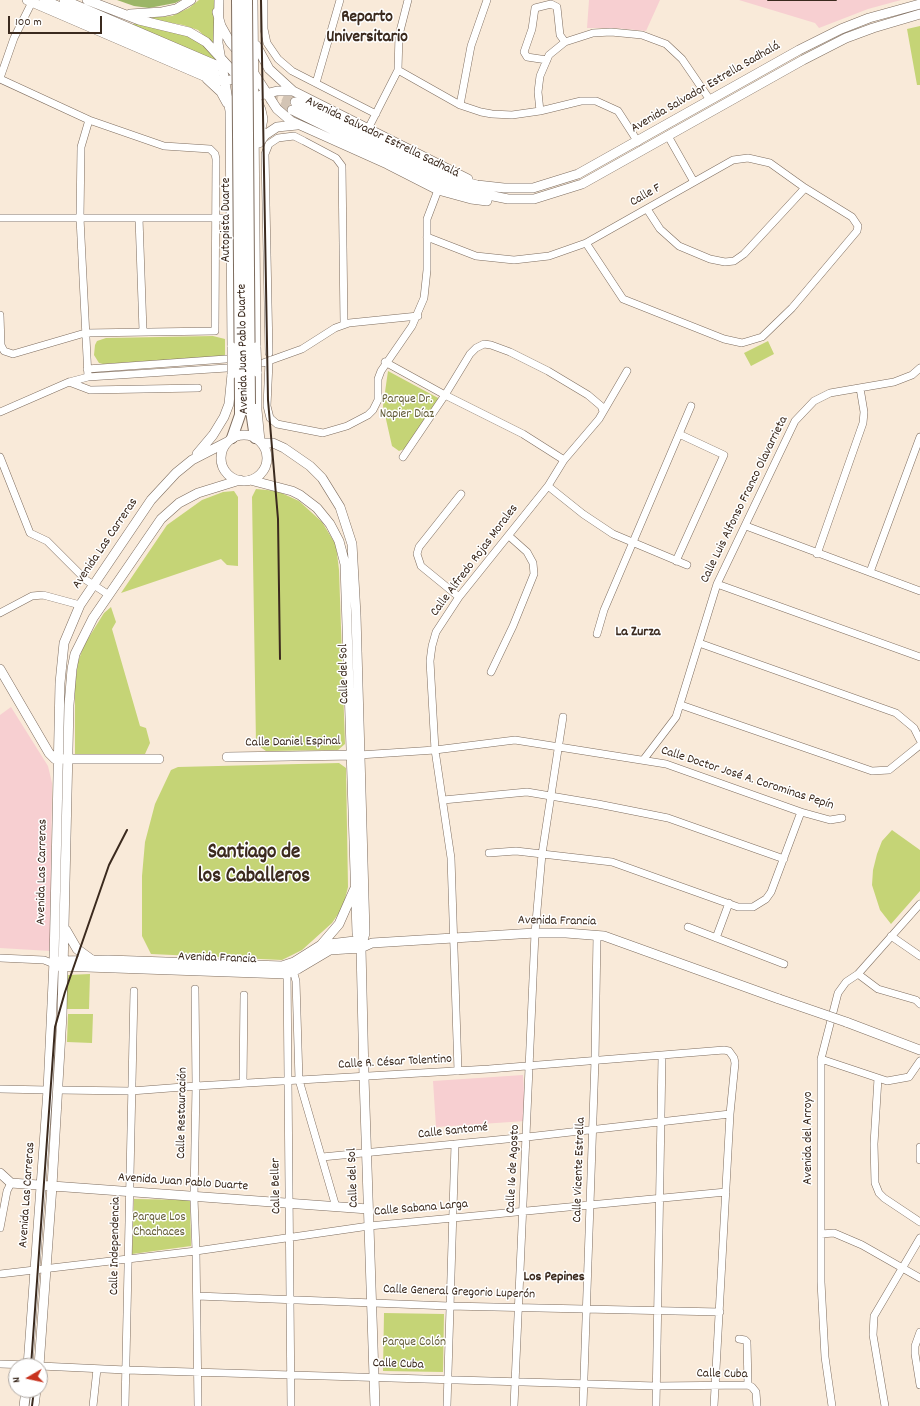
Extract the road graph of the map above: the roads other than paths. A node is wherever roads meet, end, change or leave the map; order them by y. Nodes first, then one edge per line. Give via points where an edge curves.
1 (44, 0) edge
2 (64, 0) edge
3 (87, 0) edge
4 (191, 0) edge
5 (219, 0) edge
6 (238, 0) edge
7 (247, 0) edge
8 (254, 0) edge
9 (264, 0) edge
10 (340, 0) edge
11 (408, 0) edge
12 (487, 0) edge
13 (30, 1) edge
14 (920, 4) edge
15 (217, 12) junction
16 (122, 14) junction
17 (920, 14) edge
18 (254, 34) junction
19 (230, 42) junction
20 (566, 42) junction
21 (220, 56) junction
22 (547, 60) junction
23 (249, 66) junction
24 (398, 70) junction
25 (202, 76) junction
26 (255, 76) junction
27 (239, 77) junction
28 (0, 78) edge
29 (226, 82) junction
30 (316, 83) junction
31 (293, 91) junction
32 (267, 93) junction
33 (255, 98) junction
34 (710, 100) junction
35 (460, 105) junction
36 (233, 111) junction
37 (540, 111) junction
38 (255, 114) junction
39 (376, 114) junction
40 (89, 120) junction
41 (299, 126) junction
42 (368, 129) junction
43 (668, 136) junction
44 (638, 142) junction
45 (257, 146) junction
46 (253, 158) junction
47 (694, 182) junction
48 (504, 188) junction
49 (805, 188) junction
50 (438, 190) junction
51 (508, 199) junction
52 (254, 202) junction
53 (266, 202) junction
54 (648, 210) junction
55 (0, 218) edge
56 (80, 218) junction
57 (140, 218) junction
58 (216, 218) junction
59 (231, 218) junction
60 (427, 238) junction
61 (586, 243) junction
62 (0, 315) edge
63 (418, 316) junction
64 (344, 324) junction
65 (143, 331) junction
66 (85, 333) junction
67 (262, 351) junction
68 (284, 355) junction
69 (226, 359) dead end
70 (385, 362) junction
71 (920, 368) edge
72 (229, 371) junction
73 (627, 371) dead end
74 (87, 373) junction
75 (69, 382) junction
76 (198, 388) dead end
77 (860, 388) junction
78 (445, 395) junction
79 (245, 404) junction
80 (691, 406) dead end
81 (603, 411) junction
82 (0, 412) edge
83 (679, 434) junction
84 (920, 437) edge
85 (229, 440) junction
86 (259, 441) junction
87 (0, 457) edge
88 (403, 457) dead end
89 (192, 460) junction
90 (564, 460) junction
91 (240, 480) junction
92 (250, 480) junction
93 (548, 486) junction
94 (461, 494) dead end
95 (746, 526) junction
96 (509, 536) junction
97 (633, 542) junction
98 (817, 554) junction
99 (676, 561) junction
100 (688, 565) dead end
101 (870, 572) junction
102 (717, 584) junction
103 (92, 585) junction
104 (920, 591) edge
105 (109, 595) junction
106 (459, 597) junction
107 (80, 605) junction
108 (0, 613) edge
109 (347, 615) junction
110 (356, 615) junction
111 (597, 634) dead end
112 (699, 643) junction
113 (920, 657) edge
114 (0, 668) edge
115 (491, 672) dead end
116 (681, 705) junction
117 (563, 716) dead end
118 (920, 740) edge
119 (920, 745) edge
120 (558, 746) junction
121 (435, 750) junction
122 (355, 755) junction
123 (227, 757) dead end
124 (159, 759) dead end
125 (644, 759) junction
126 (58, 760) junction
127 (68, 760) junction
128 (551, 796) junction
129 (443, 800) junction
130 (801, 812) junction
131 (842, 818) dead end
132 (490, 853) dead end
133 (542, 854) junction
134 (784, 859) junction
135 (356, 883) junction
136 (728, 903) junction
137 (920, 904) edge
138 (688, 927) dead end
139 (65, 929) junction
140 (535, 933) junction
141 (597, 935) junction
142 (891, 936) junction
143 (454, 937) junction
144 (716, 938) junction
145 (364, 943) junction
146 (320, 945) junction
147 (920, 956) edge
148 (0, 958) edge
149 (92, 960) junction
150 (54, 963) junction
151 (64, 964) junction
152 (784, 964) dead end
153 (289, 968) junction
154 (858, 974) junction
155 (195, 989) dead end
156 (134, 991) dead end
157 (244, 995) dead end
158 (920, 1004) edge
159 (920, 1050) edge
160 (662, 1056) junction
161 (821, 1059) junction
162 (595, 1060) junction
163 (920, 1061) edge
164 (530, 1065) junction
165 (458, 1071) junction
166 (364, 1077) junction
167 (878, 1078) junction
168 (299, 1080) junction
169 (287, 1081) junction
170 (244, 1083) junction
171 (196, 1086) junction
172 (0, 1089) edge
173 (48, 1090) junction
174 (58, 1090) junction
175 (131, 1091) junction
176 (730, 1114) junction
177 (661, 1122) junction
178 (593, 1129) junction
179 (527, 1137) junction
180 (455, 1144) junction
181 (920, 1147) edge
182 (366, 1153) junction
183 (322, 1157) junction
184 (920, 1160) edge
185 (0, 1173) edge
186 (11, 1182) junction
187 (42, 1185) junction
188 (52, 1186) junction
189 (129, 1192) junction
190 (726, 1192) junction
191 (660, 1197) junction
192 (194, 1198) junction
193 (290, 1204) junction
194 (590, 1204) junction
195 (336, 1207) junction
196 (368, 1209) junction
197 (524, 1212) junction
198 (453, 1218) junction
199 (920, 1222) edge
200 (369, 1226) junction
201 (0, 1228) edge
202 (821, 1234) junction
203 (289, 1237) junction
204 (920, 1238) edge
205 (196, 1251) junction
206 (128, 1258) junction
207 (903, 1267) junction
208 (46, 1269) junction
209 (36, 1270) junction
210 (0, 1274) edge
211 (920, 1278) edge
212 (197, 1296) junction
213 (290, 1299) junction
214 (372, 1303) junction
215 (449, 1306) junction
216 (519, 1307) junction
217 (586, 1309) junction
218 (659, 1311) junction
219 (720, 1312) junction
220 (920, 1332) edge
221 (739, 1339) dead end
222 (29, 1358) edge
223 (40, 1358) edge
224 (48, 1366) edge
225 (97, 1369) junction
226 (126, 1370) junction
227 (198, 1372) junction
228 (290, 1374) junction
229 (374, 1376) junction
230 (446, 1379) junction
231 (516, 1381) junction
232 (584, 1383) junction
233 (748, 1385) junction
234 (656, 1386) junction
235 (715, 1386) junction
236 (920, 1386) edge
237 (93, 1406) edge
238 (125, 1406) edge
239 (198, 1406) edge
240 (291, 1406) edge
241 (375, 1406) edge
242 (447, 1406) edge
243 (514, 1406) edge
244 (583, 1406) edge
245 (656, 1406) edge
246 (714, 1406) edge
247 (757, 1406) edge
248 (832, 1406) edge
249 (885, 1406) edge

1 - 2 main road via 216,70
3 - 16 main road
4 - 16 main road via 176,9 162,12
5 - 15 main road, Avenida Juan Pablo Duarte
6 - 79 highway, Autopista Duarte, bridge
7 - 79 highway, Autopista Duarte, bridge
8 - 18 main road
9 - 30 street via 264,29 268,43 278,59 292,71
10 - 30 street
11 - 24 street via 399,35
12 - 35 street via 471,46
13 - 25 main road
13 - 28 street
14 - 34 main road, Avenida Salvador Estrella Sadhalá via 869,18 841,29
15 - 19 main road
15 - 21 main road, Avenida Juan Pablo Duarte
16 - 21 main road via 189,32 206,42
17 - 43 main road, Avenida Salvador Estrella Sadhalá via 846,38
18 - 19 main road via 245,43
18 - 23 main road
18 - 26 main road, Avenida Juan Pablo Duarte
18 - 31 main road, Avenida Salvador Estrella Sadhalá via 263,61 274,76
19 - 23 main road
20 - 22 street
20 - 22 street via 560,35 557,7 551,4 534,8 532,29 524,52 527,57
20 - 34 street via 589,33 611,32 642,35 666,44 682,59
21 - 27 main road
21 - 29 main road, Avenida Juan Pablo Duarte
22 - 37 street via 540,76
23 - 26 main road
23 - 27 main road
24 - 35 street
24 - 39 street
25 - 29 main road
25 - 36 main road via 221,92
26 - 32 main road
26 - 33 main road, Avenida Juan Pablo Duarte
27 - 29 main road
27 - 33 main road
28 - 40 street
29 - 36 main road, Avenida Juan Pablo Duarte
30 - 39 street
31 - 32 main road
31 - 42 main road, Avenida Salvador Estrella Sadhalá
32 - 33 main road
32 - 41 main road via 283,115
33 - 36 main road
33 - 38 main road, Avenida Juan Pablo Duarte
33 - 45 main road via 262,110 263,120
34 - 44 main road, Avenida Salvador Estrella Sadhalá
35 - 37 street via 492,114 512,115
36 - 38 main road via 246,108
36 - 59 main road, Avenida Juan Pablo Duarte via 230,125
37 - 44 street via 581,101 596,101 618,111
38 - 46 main road, Avenida Juan Pablo Duarte
39 - 42 street
40 - 56 street via 81,147
40 - 58 street via 164,146 212,150 216,159
41 - 45 main road via 278,127 265,135
41 - 50 main road, Avenida Salvador Estrella Sadhalá
42 - 48 main road, Avenida Salvador Estrella Sadhalá via 468,178
43 - 47 street
43 - 51 main road, Avenida Salvador Estrella Sadhalá via 582,184 534,199
44 - 48 main road, Avenida Salvador Estrella Sadhalá via 578,174 533,188
45 - 46 main road
46 - 52 main road, Avenida Juan Pablo Duarte
47 - 49 street, Calle F via 733,160 748,158 770,163
47 - 54 street, Calle F
48 - 51 main road, Avenida Salvador Estrella Sadhalá via 452,179 294,106 440,183 459,190
49 - 54 street via 744,254 734,261 710,260 680,246 660,229
49 - 61 street, Calle F via 852,217 858,226 857,231 792,308 762,337 742,343 724,339 623,298
50 - 51 main road, Avenida Salvador Estrella Sadhalá via 471,199
50 - 60 street via 426,219
52 - 53 street
52 - 67 main road, Avenida Juan Pablo Duarte
53 - 64 street via 265,154 269,144 278,138 294,136 304,140 336,158 342,166
53 - 67 street
54 - 61 street, Calle F
55 - 56 street
56 - 57 street
56 - 66 street
57 - 58 street
57 - 65 street
58 - 59 street
58 - 65 street via 215,331
59 - 72 main road, Avenida Juan Pablo Duarte, bridge via 232,347
60 - 61 street, Calle F via 476,256 514,260 549,256
60 - 63 street via 424,298
62 - 66 street via 1,345 4,351 13,354
63 - 64 street
63 - 70 street
64 - 68 street via 310,344
65 - 66 street
66 - 74 street
67 - 68 street
67 - 86 main road, Avenida Juan Pablo Duarte, bridge via 256,372
68 - 70 street via 266,362 269,414 273,422 323,433 347,426 368,415 376,406 378,380
69 - 74 street
70 - 78 street
71 - 77 street, Calle Luis Alfonso Franco Olavarrieta via 912,375 894,382
72 - 74 street
72 - 89 main road, Avenida Juan Pablo Duarte via 229,404 219,426
73 - 81 street, Calle Alfredo Rojas Morales
74 - 75 street
75 - 76 street via 90,390
75 - 82 street
77 - 95 street, Calle Luis Alfonso Franco Olavarrieta via 830,393 814,401 795,421
77 - 98 street via 863,423
78 - 81 street via 470,354 484,344 510,352 548,371 588,395
78 - 88 street
78 - 90 street via 523,434
79 - 85 highway, Autopista Duarte
79 - 86 highway, Autopista Duarte
80 - 83 street
81 - 90 street, Calle Alfredo Rojas Morales
83 - 97 street
83 - 99 street via 724,455
84 - 101 street
85 - 86 main road via 243,435
85 - 89 main road, Avenida Las Carreras
85 - 91 main road via 221,455 221,462 228,474
86 - 92 main road via 266,451 266,463 260,474
86 - 110 main road, Calle del Sol via 284,448 310,466 322,478 340,507 352,544
87 - 103 street via 28,530 47,541
89 - 103 main road, Avenida Las Carreras via 151,500
90 - 93 street, Calle Alfredo Rojas Morales
91 - 92 main road
91 - 105 main road, Avenida Las Carreras via 198,493 170,511 161,519
92 - 109 main road, Calle del Sol via 275,485 300,495 317,508 330,524 339,541 345,564
93 - 96 street, Calle Alfredo Rojas Morales
93 - 97 street via 613,534
94 - 106 street via 419,547 417,554 421,566
95 - 98 street
95 - 102 street, Calle Luis Alfonso Franco Olavarrieta
96 - 106 street, Calle Alfredo Rojas Morales
96 - 115 street via 527,552 533,563 534,574
97 - 99 street
97 - 111 street via 604,610
98 - 101 street
99 - 100 street
101 - 104 street
102 - 112 street, Calle Luis Alfonso Franco Olavarrieta
102 - 113 street
103 - 105 street
103 - 107 main road, Avenida Las Carreras
105 - 127 main road, Avenida Las Carreras via 85,632 75,654 70,685
106 - 121 street, Calle Alfredo Rojas Morales via 436,632 432,646 430,661
107 - 108 street via 43,595 32,596
107 - 126 main road, Avenida Las Carreras via 68,630 62,660
109 - 110 main road
109 - 122 main road, Calle del Sol
110 - 122 main road, Calle del Sol
112 - 116 street, Calle Luis Alfonso Franco Olavarrieta
112 - 118 street via 896,713 914,728
114 - 126 main road via 49,753
116 - 119 street via 872,771 889,770
116 - 125 street, Calle Luis Alfonso Franco Olavarrieta via 676,717
117 - 120 street, Calle 16 de Agosto
120 - 121 street, Calle Doctor José A. Corominas Pepín via 515,740
120 - 125 street, Calle Doctor José A. Corominas Pepín
120 - 128 street, Calle 16 de Agosto
121 - 122 street, Calle Doctor José A. Corominas Pepín
121 - 129 street, Calle Alfredo Rojas Morales
122 - 123 main road, Calle Daniel Espinal
122 - 135 main road, Calle del Sol
122 - 145 main road, Calle del Sol
124 - 127 main road
125 - 130 street, Calle Doctor José A. Corominas Pepín via 687,771
126 - 127 main road
126 - 150 main road, Avenida Las Carreras
127 - 139 main road, Avenida Las Carreras
128 - 129 street via 527,792
128 - 133 street, Calle 16 de Agosto
128 - 134 street via 662,816
129 - 143 street, Calle Alfredo Rojas Morales via 452,858
130 - 131 street, Calle Doctor José A. Corominas Pepín via 830,820
130 - 134 street
132 - 133 street via 516,851
133 - 136 street via 612,862
133 - 140 street, Calle 16 de Agosto
134 - 136 street via 766,900 753,907 738,907
135 - 145 main road, Calle del Sol
135 - 146 main road via 344,916
136 - 144 street
137 - 142 street, Avenida del Arroyo
138 - 144 street
139 - 149 main road via 77,949
139 - 151 main road, Avenida Las Carreras
140 - 141 main road, Avenida Francia
140 - 143 main road, Avenida Francia
140 - 164 street, Calle 16 de Agosto
141 - 159 main road, Avenida Francia, bridge via 641,948
141 - 162 street, Calle Vicente Estrella
142 - 147 street
142 - 154 street, Avenida del Arroyo
143 - 145 main road, Avenida Francia
143 - 165 street, Calle Alfredo Rojas Morales
144 - 152 street
145 - 146 main road, Avenida Francia
145 - 153 main road, Avenida Francia via 330,950
145 - 166 main road, Calle del Sol
146 - 153 main road, Avenida Francia
148 - 150 street via 44,960
149 - 151 main road, Avenida Francia
149 - 153 main road, Avenida Francia
150 - 151 main road, Avenida Francia
150 - 173 main road, Avenida Las Carreras
151 - 153 main road, Avenida Francia
151 - 174 main road, Avenida Las Carreras
153 - 168 street via 296,981
153 - 169 street, Calle Beller
154 - 158 street via 878,989 916,1000
154 - 161 street, Avenida del Arroyo via 846,982 838,993
155 - 171 street, Calle Restauración
156 - 175 street, Calle Independencia
157 - 170 street
160 - 162 street, Calle R. César Tolentino
160 - 176 street, Calle R. César Tolentino via 724,1050 732,1053 735,1063
160 - 177 street
161 - 167 street
161 - 202 street, Avenida del Arroyo
162 - 164 street, Calle R. César Tolentino
162 - 178 street, Calle Vicente Estrella
163 - 167 street via 909,1077 887,1081
164 - 165 street, Calle R. César Tolentino
164 - 179 street, Calle 16 de Agosto
165 - 166 street, Calle R. César Tolentino
166 - 168 street, Calle R. César Tolentino
166 - 182 main road, Calle del Sol
167 - 199 street via 874,1144 875,1183 884,1198
168 - 169 street, Calle R. César Tolentino
168 - 183 street
169 - 170 street, Calle R. César Tolentino
169 - 193 street, Calle Beller
170 - 171 street, Calle R. César Tolentino
171 - 175 street, Calle R. César Tolentino
171 - 192 street, Calle Restauración
172 - 173 street
173 - 187 main road, Avenida Las Carreras
174 - 175 street, Calle R. César Tolentino
174 - 188 main road, Avenida Las Carreras
175 - 189 street, Calle Independencia
176 - 177 street, Calle Santomé
176 - 190 street
177 - 178 street, Calle Santomé
177 - 191 street
178 - 179 street, Calle Santomé
178 - 194 street, Calle Vicente Estrella
179 - 180 street, Calle Santomé
179 - 197 street, Calle 16 de Agosto
180 - 182 street, Calle Santomé
180 - 198 street
181 - 184 street
182 - 183 street, Calle Santomé
182 - 196 main road, Calle del Sol
183 - 195 street
185 - 186 main road
186 - 187 main road, Avenida Juan Pablo Duarte
186 - 201 street
187 - 188 main road, Avenida Juan Pablo Duarte
187 - 209 main road, Avenida Las Carreras
188 - 189 main road, Avenida Juan Pablo Duarte
188 - 208 main road, Avenida Las Carreras
189 - 192 main road, Avenida Juan Pablo Duarte
189 - 206 street, Calle Independencia
190 - 191 street, Calle Sabana Larga
190 - 219 street
191 - 194 street, Calle Sabana Larga
191 - 218 street
192 - 193 main road, Avenida Juan Pablo Duarte
192 - 205 street, Calle Restauración
193 - 195 main road, Avenida Juan Pablo Duarte
193 - 203 street, Calle Beller
194 - 197 street, Calle Sabana Larga
194 - 217 street, Calle Vicente Estrella
195 - 196 main road, Avenida Juan Pablo Duarte
196 - 200 main road, Calle del Sol
197 - 198 street, Calle Sabana Larga
197 - 216 street, Calle 16 de Agosto
198 - 200 street, Calle Sabana Larga
198 - 215 street
200 - 203 street, Calle Sabana Larga
200 - 214 main road, Calle del Sol
202 - 207 street via 834,1233
202 - 248 street, Avenida del Arroyo via 823,1320
203 - 205 street, Calle Sabana Larga
203 - 213 street, Calle Beller
204 - 207 street
205 - 206 street, Calle Sabana Larga
205 - 212 street, Calle Restauración
206 - 208 street, Calle Sabana Larga
206 - 226 street, Calle Independencia
207 - 211 street
207 - 249 street via 874,1316 874,1334
208 - 209 street, Calle Sabana Larga
208 - 223 main road, Avenida Las Carreras
209 - 210 street, Calle Sabana Larga
209 - 222 main road, Avenida Las Carreras
212 - 213 street, Calle General Gregorio Luperón
212 - 227 street, Calle Restauración
213 - 214 street, Calle General Gregorio Luperón
213 - 228 street, Calle Beller
214 - 215 street, Calle General Gregorio Luperón
214 - 229 main road, Calle del Sol
215 - 216 street, Calle General Gregorio Luperón
215 - 230 street
216 - 217 street, Calle General Gregorio Luperón
216 - 231 street, Calle 16 de Agosto
217 - 218 street, Calle General Gregorio Luperón
217 - 232 street, Calle Vicente Estrella
218 - 219 street, Calle General Gregorio Luperón
218 - 234 street
219 - 235 street
220 - 236 street via 915,1346
221 - 233 street via 747,1342
224 - 225 street, Calle Cuba
225 - 226 street, Calle Cuba
225 - 237 street
226 - 227 street, Calle Cuba
226 - 238 street, Calle Independencia
227 - 228 street, Calle Cuba
227 - 239 street, Calle Restauración
228 - 229 street, Calle Cuba
228 - 240 street, Calle Beller
229 - 230 street, Calle Cuba
229 - 241 main road, Calle del Sol
230 - 231 street, Calle Cuba
230 - 242 street
231 - 232 street, Calle Cuba
231 - 243 street, Calle 16 de Agosto
232 - 234 street, Calle Cuba
232 - 244 street, Calle Vicente Estrella
233 - 235 street, Calle Cuba
233 - 247 street, Calle Cuba via 755,1389
234 - 235 street, Calle Cuba
234 - 245 street
235 - 246 street

